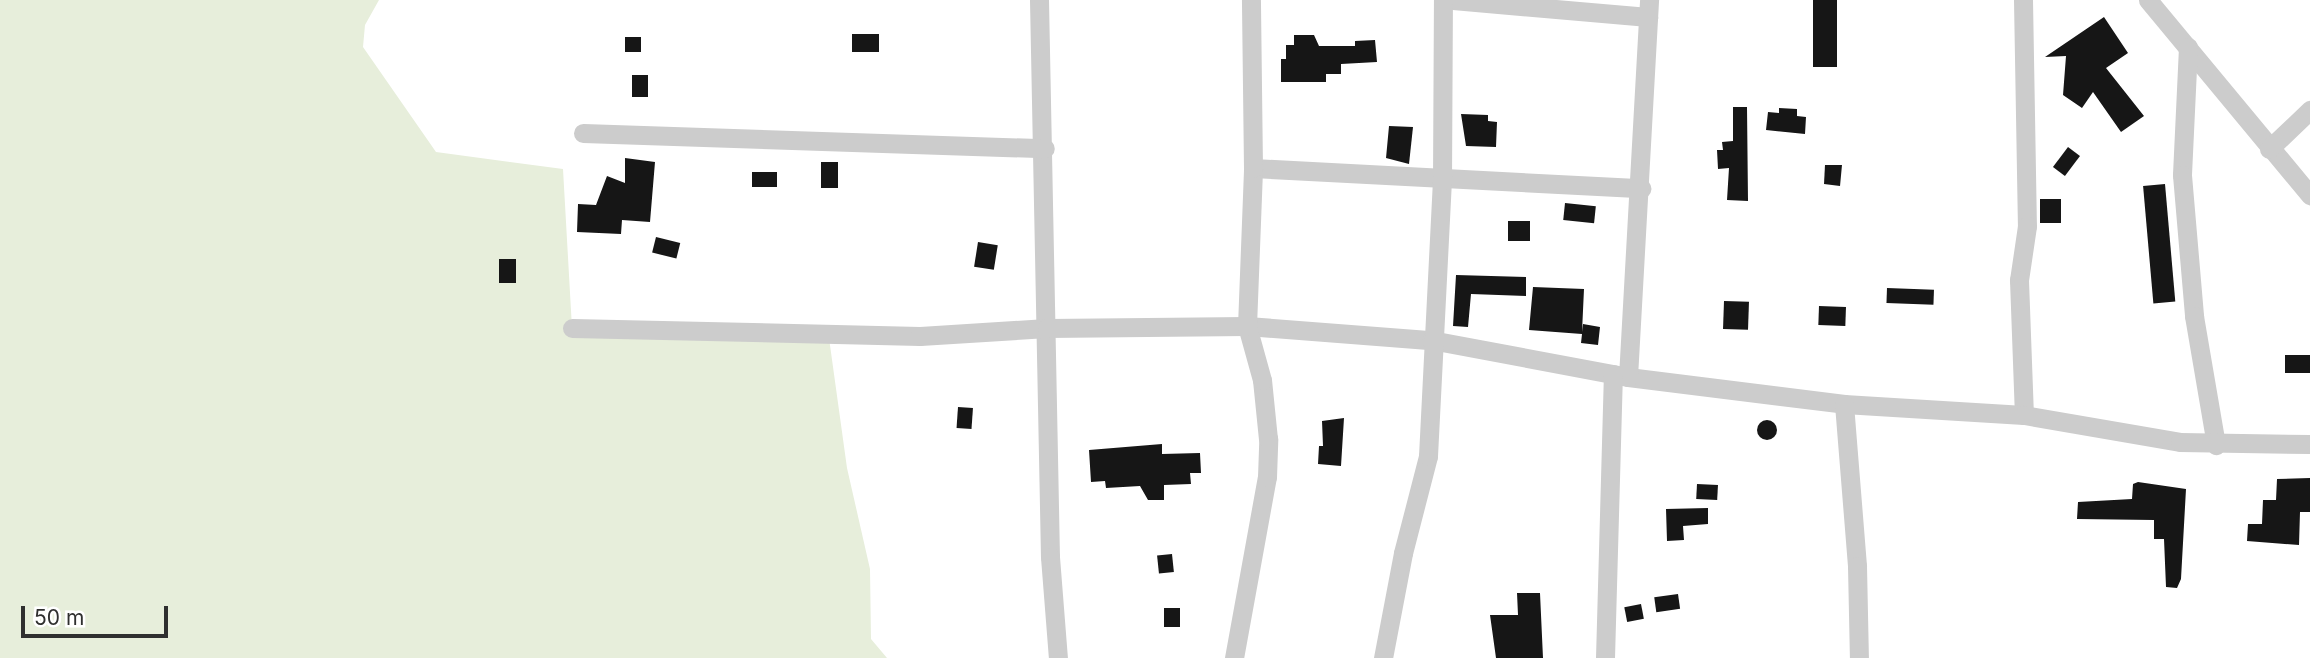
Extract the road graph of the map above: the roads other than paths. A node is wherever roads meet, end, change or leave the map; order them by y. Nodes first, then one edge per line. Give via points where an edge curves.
1 (1039, 0) edge
2 (1251, 0) edge
3 (1443, 0) edge
4 (1453, 0) edge
5 (2023, 0) edge
6 (2148, 0) edge
7 (1648, 9) edge
8 (2188, 47) junction
9 (2310, 110) edge
10 (583, 133) dead end
11 (1045, 148) junction
12 (2269, 149) junction
13 (1254, 168) junction
14 (1442, 181) junction
15 (1641, 188) junction
16 (2310, 195) edge
17 (1247, 326) junction
18 (572, 328) dead end
19 (1048, 328) junction
20 (1431, 340) junction
21 (1621, 375) junction
22 (1844, 404) junction
23 (2024, 415) junction
24 (2310, 444) edge
25 (2216, 445) junction
26 (1058, 658) edge
27 (1234, 658) edge
28 (1383, 658) edge
29 (1605, 658) edge
30 (1859, 658) edge

1 - 11 street
2 - 13 street
3 - 14 street
4 - 7 street
5 - 23 street via 2027,226 2019,280
6 - 8 street
7 - 15 street
8 - 12 street
8 - 25 street via 2182,175 2194,316
9 - 12 street
10 - 11 street
11 - 19 street
12 - 16 street
13 - 14 street
13 - 17 street
14 - 15 street
14 - 20 street
15 - 21 street
17 - 19 street
17 - 20 street
17 - 27 street via 1262,380 1267,477
18 - 19 street via 920,336
19 - 26 street via 1050,557
20 - 21 street
20 - 28 street via 1428,456
21 - 22 street
21 - 29 street
22 - 23 street
22 - 30 street
23 - 25 street
24 - 25 street

